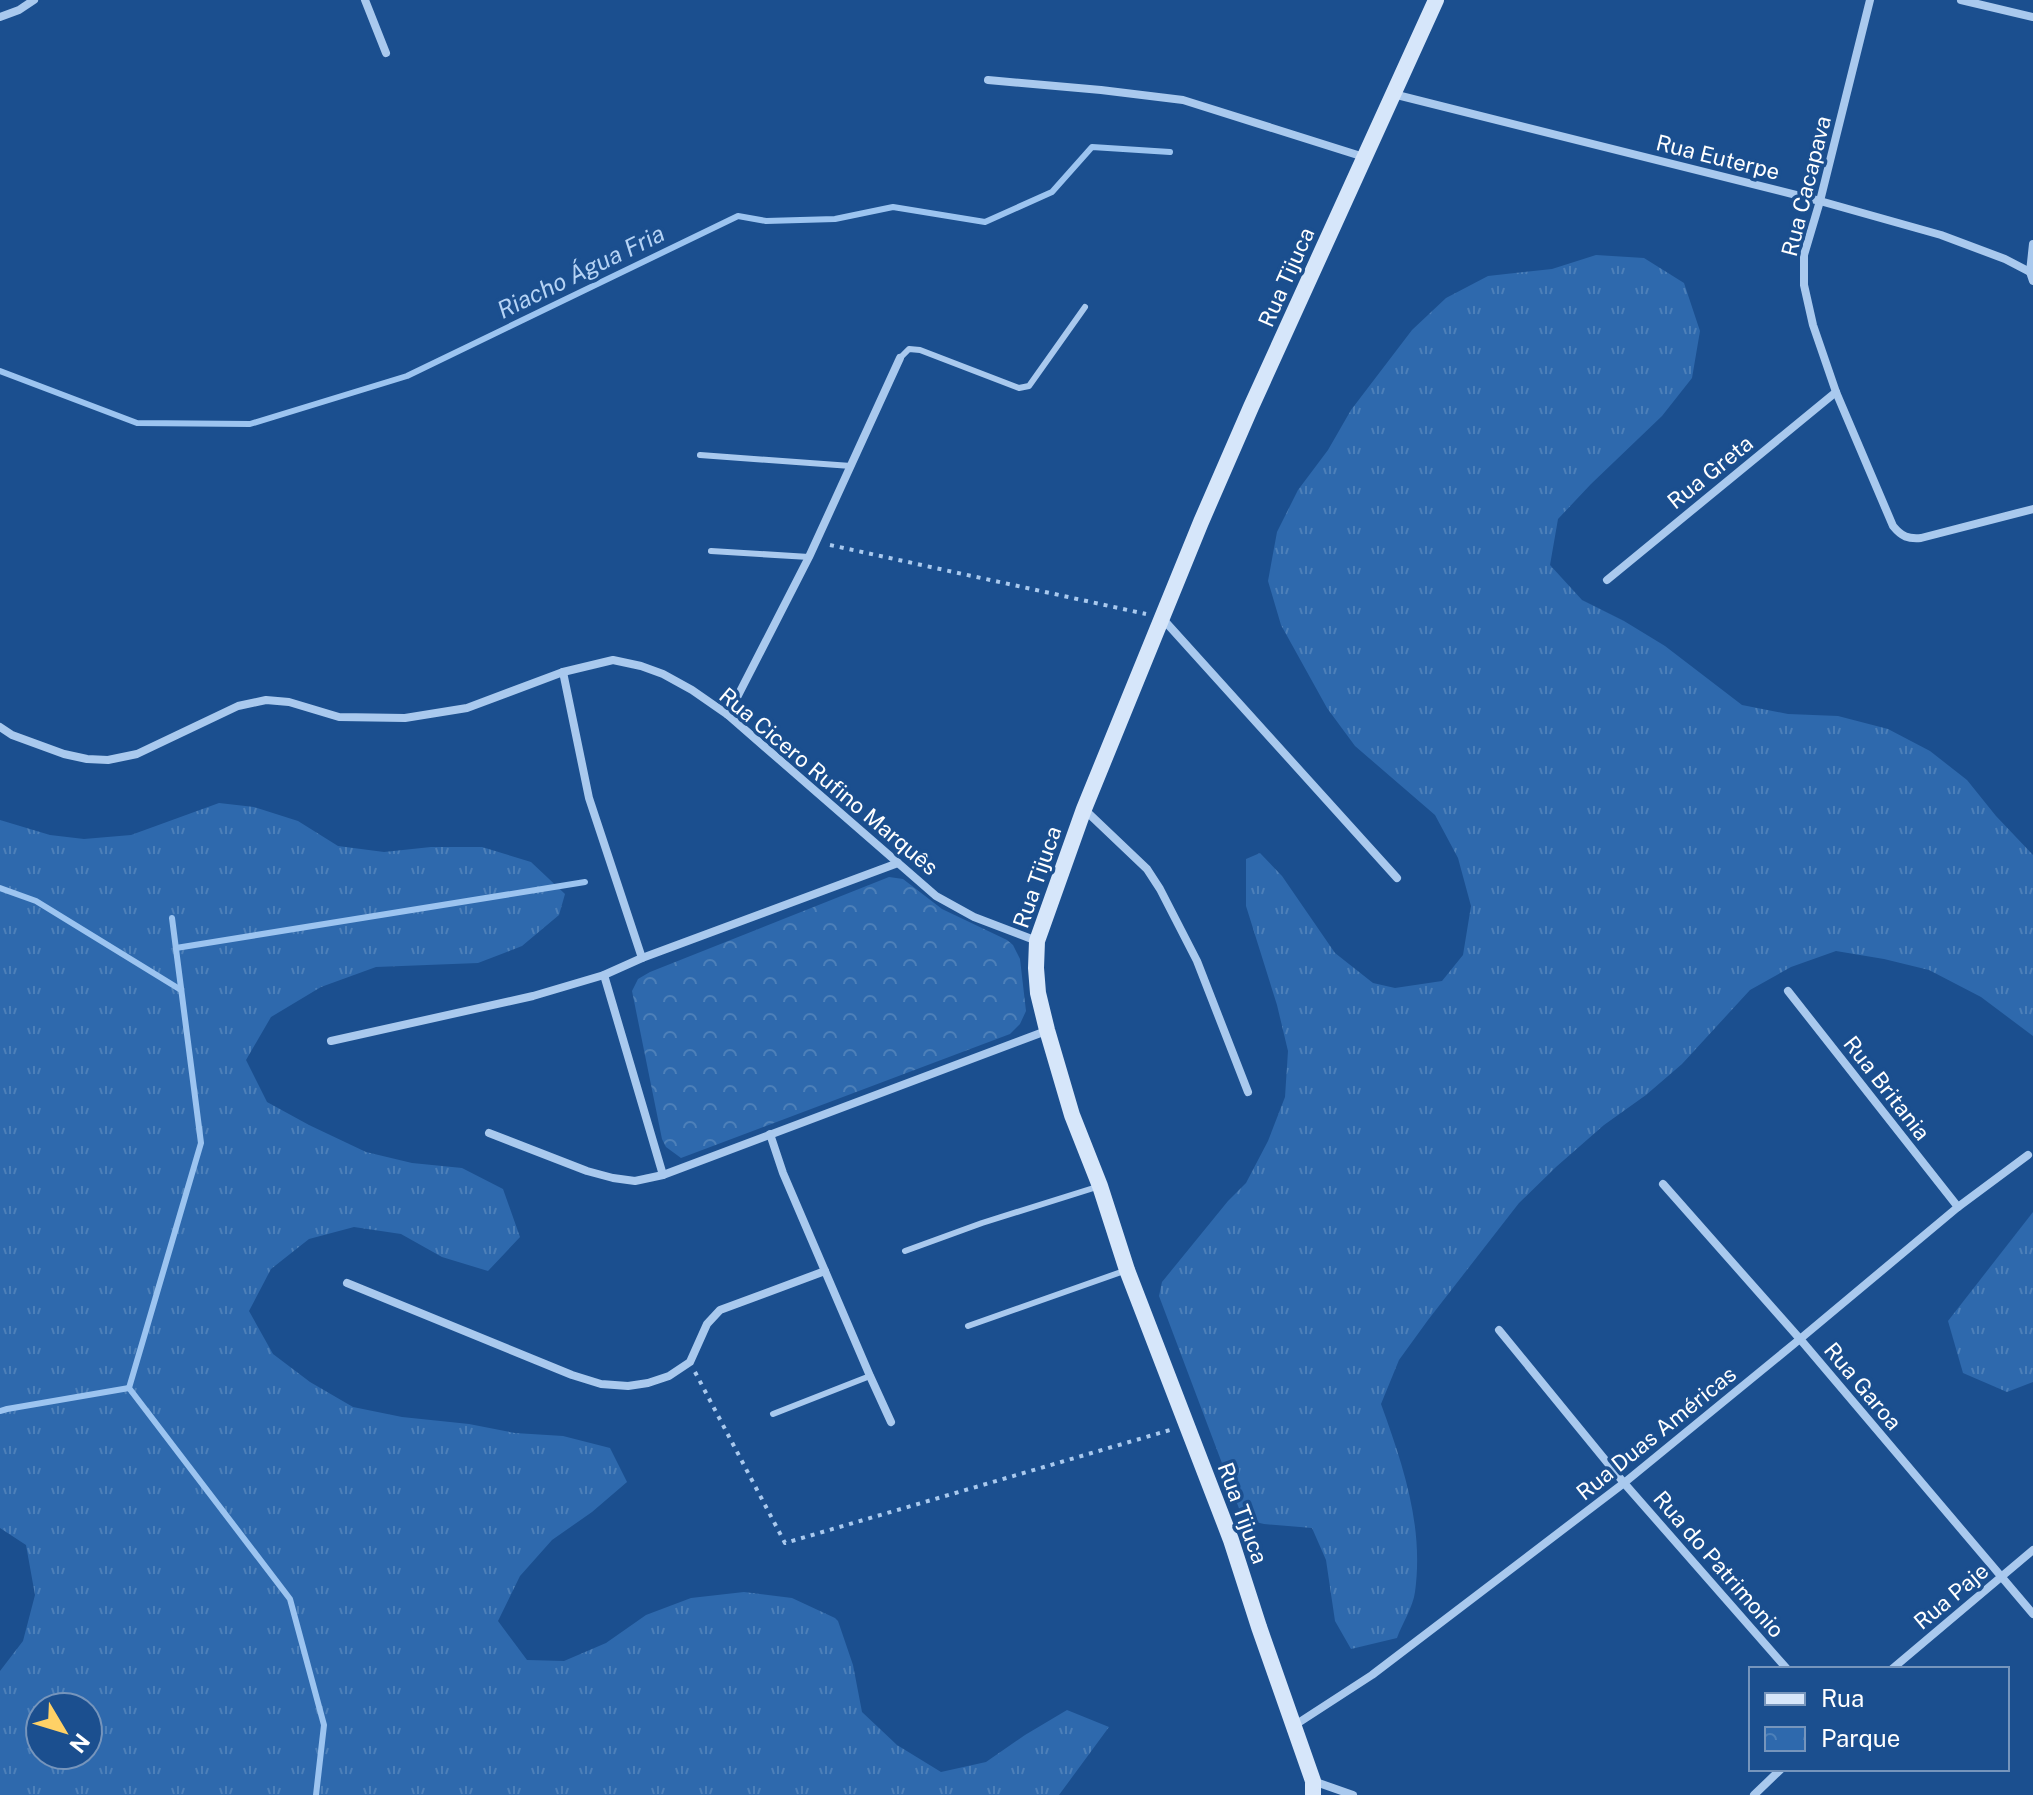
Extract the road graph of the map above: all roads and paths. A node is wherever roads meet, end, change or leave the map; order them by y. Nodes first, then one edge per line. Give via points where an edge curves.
1 (34, 0) edge
2 (365, 0) edge
3 (1436, 0) edge
4 (1870, 0) edge
5 (1961, 0) edge
6 (0, 17) edge
7 (2033, 17) edge
8 (386, 53) dead end
9 (988, 80) dead end
10 (1392, 94) junction
11 (1364, 157) junction
12 (1820, 201) junction
13 (2033, 244) edge
14 (2032, 276) edge
15 (1085, 307) dead end
16 (900, 358) joint
17 (1836, 392) junction
18 (700, 455) dead end
19 (851, 466) junction
20 (2033, 509) edge
21 (816, 542) junction
22 (711, 551) dead end
23 (809, 557) junction
24 (1607, 580) dead end
25 (1161, 617) junction
26 (563, 672) junction
27 (728, 715) junction
28 (0, 727) edge
29 (1084, 809) junction
30 (898, 863) junction
31 (1397, 878) dead end
32 (1037, 941) junction
33 (642, 958) junction
34 (604, 975) junction
35 (1788, 991) dead end
36 (1047, 1030) junction
37 (331, 1041) dead end
38 (1248, 1092) dead end
39 (489, 1133) dead end
40 (770, 1134) junction
41 (2028, 1155) dead end
42 (663, 1175) junction
43 (1663, 1184) dead end
44 (1100, 1186) junction
45 (1958, 1207) junction
46 (905, 1251) dead end
47 (1127, 1270) junction
48 (825, 1271) junction
49 (347, 1283) dead end
50 (968, 1326) dead end
51 (1499, 1330) dead end
52 (1800, 1339) junction
53 (690, 1362) junction
54 (870, 1376) junction
55 (773, 1414) dead end
56 (891, 1422) dead end
57 (1187, 1425) junction
58 (1624, 1483) junction
59 (2033, 1550) edge
60 (2001, 1578) junction
61 (2033, 1614) edge
62 (1785, 1667) edge
63 (1894, 1667) edge
64 (1295, 1725) junction
65 (1779, 1771) edge
66 (1313, 1788) edge
67 (1353, 1795) edge
68 (1754, 1795) edge

1 - 6 street
2 - 8 street
3 - 10 street, Rua Tijuca
4 - 12 street, Rua Cacapava
5 - 7 street
9 - 11 street via 1183,100
10 - 11 street, Rua Tijuca
10 - 12 street, Rua Euterpe
11 - 25 street, Rua Tijuca
12 - 14 street, Rua Euterpe via 1941,235 2005,259
12 - 17 street, Rua Cacapava via 1804,255 1804,285
13 - 14 street
15 - 16 lane via 1029,386 1019,388 920,350 909,349
16 - 19 street
17 - 20 street, Rua Cacapava via 1900,535 1921,538
17 - 24 street, Rua Greta
18 - 19 lane
19 - 21 street
21 - 23 street
21 - 25 path
22 - 23 lane
23 - 27 street
25 - 29 street, Rua Tijuca
25 - 31 street
26 - 27 street, Rua Cicero Rufino Marquês via 613,660 641,666 692,690
26 - 28 street, Rua Cicero Rufino Marquês via 467,708 405,718 339,717 266,700 238,706 137,754 108,760 64,754
26 - 33 street via 589,798
27 - 30 street, Rua Cicero Rufino Marquês
29 - 32 street, Rua Tijuca
29 - 38 street via 1147,869 1160,889 1197,961
30 - 32 street, Rua Cicero Rufino Marquês via 936,896
30 - 33 street
32 - 36 street, Rua Tijuca via 1038,993
33 - 34 street
34 - 37 street
34 - 42 street
35 - 45 street, Rua Britania
36 - 40 street
36 - 44 street, Rua Tijuca
39 - 42 street via 613,1178 635,1181
40 - 42 street
40 - 48 street
41 - 45 street, Rua Duas Américas
43 - 52 street, Rua Garoa
44 - 46 lane
44 - 47 street, Rua Tijuca
45 - 52 street, Rua Duas Américas
47 - 50 lane
47 - 57 street, Rua Tijuca
48 - 53 street via 720,1310 707,1324
48 - 54 street
49 - 53 street via 601,1384 648,1383
51 - 58 street, Rua do Patrimonio
52 - 58 street, Rua Duas Américas
52 - 60 street, Rua Garoa
53 - 57 path via 785,1543
54 - 55 lane
54 - 56 street
57 - 64 street, Rua Tijuca
58 - 62 street, Rua do Patrimonio
58 - 64 street, Rua Duas Américas via 1372,1675
59 - 60 street, Rua Paje
60 - 61 street, Rua Garoa
60 - 63 street, Rua Paje
64 - 66 street, Rua Tijuca
65 - 68 street
66 - 67 street

